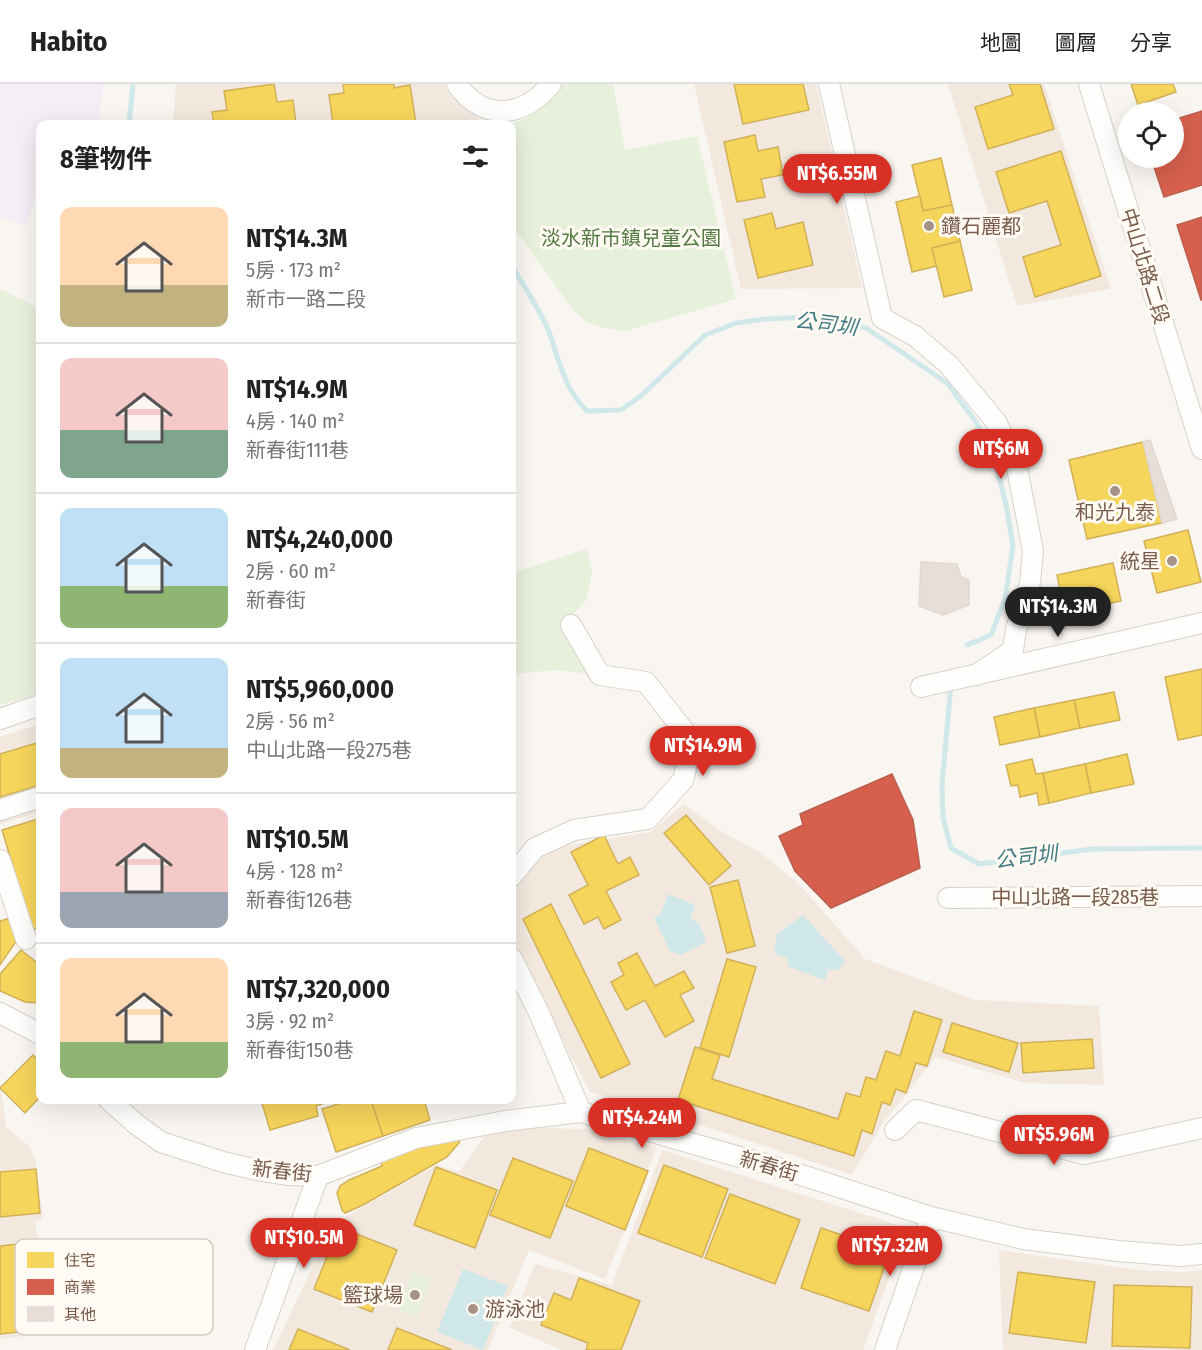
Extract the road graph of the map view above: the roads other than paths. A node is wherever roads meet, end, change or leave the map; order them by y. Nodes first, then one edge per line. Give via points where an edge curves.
1 (457, 84) edge
2 (551, 84) edge
3 (829, 84) edge
4 (1089, 84) edge
5 (1202, 448) edge
6 (1202, 623) edge
7 (571, 625) dead end
8 (976, 675) junction
9 (921, 687) dead end
10 (36, 706) edge
11 (0, 719) edge
12 (36, 798) edge
13 (0, 810) edge
14 (516, 871) edge
15 (2, 872) edge
16 (1202, 896) edge
17 (948, 898) dead end
18 (26, 939) dead end
19 (516, 967) edge
20 (0, 1012) edge
21 (36, 1031) edge
22 (114, 1104) edge
23 (581, 1112) junction
24 (1202, 1128) edge
25 (895, 1130) dead end
26 (318, 1176) junction
27 (931, 1217) junction
28 (1202, 1254) edge
29 (255, 1350) edge
30 (885, 1350) edge

1 - 2 street via 477,105 510,111 541,97
3 - 8 street via 882,318 915,336 949,364 997,423 1017,468 1033,551 1030,582 1013,650
4 - 5 street, 中山北路二段
6 - 8 street
7 - 14 street via 600,675 646,682 688,736 688,760 682,780 648,819 574,830 535,848
8 - 9 street
10 - 11 street
12 - 13 street
15 - 18 street
16 - 17 street, 中山北路一段285巷
19 - 23 street
20 - 21 street
22 - 26 street, 新春街 via 161,1142 262,1171
23 - 26 street, 新春街 via 416,1138
23 - 27 street, 新春街 via 786,1170
24 - 25 street via 1084,1154 916,1110
26 - 29 street
27 - 28 street, 新春街 via 1023,1239 1118,1251
27 - 30 street

